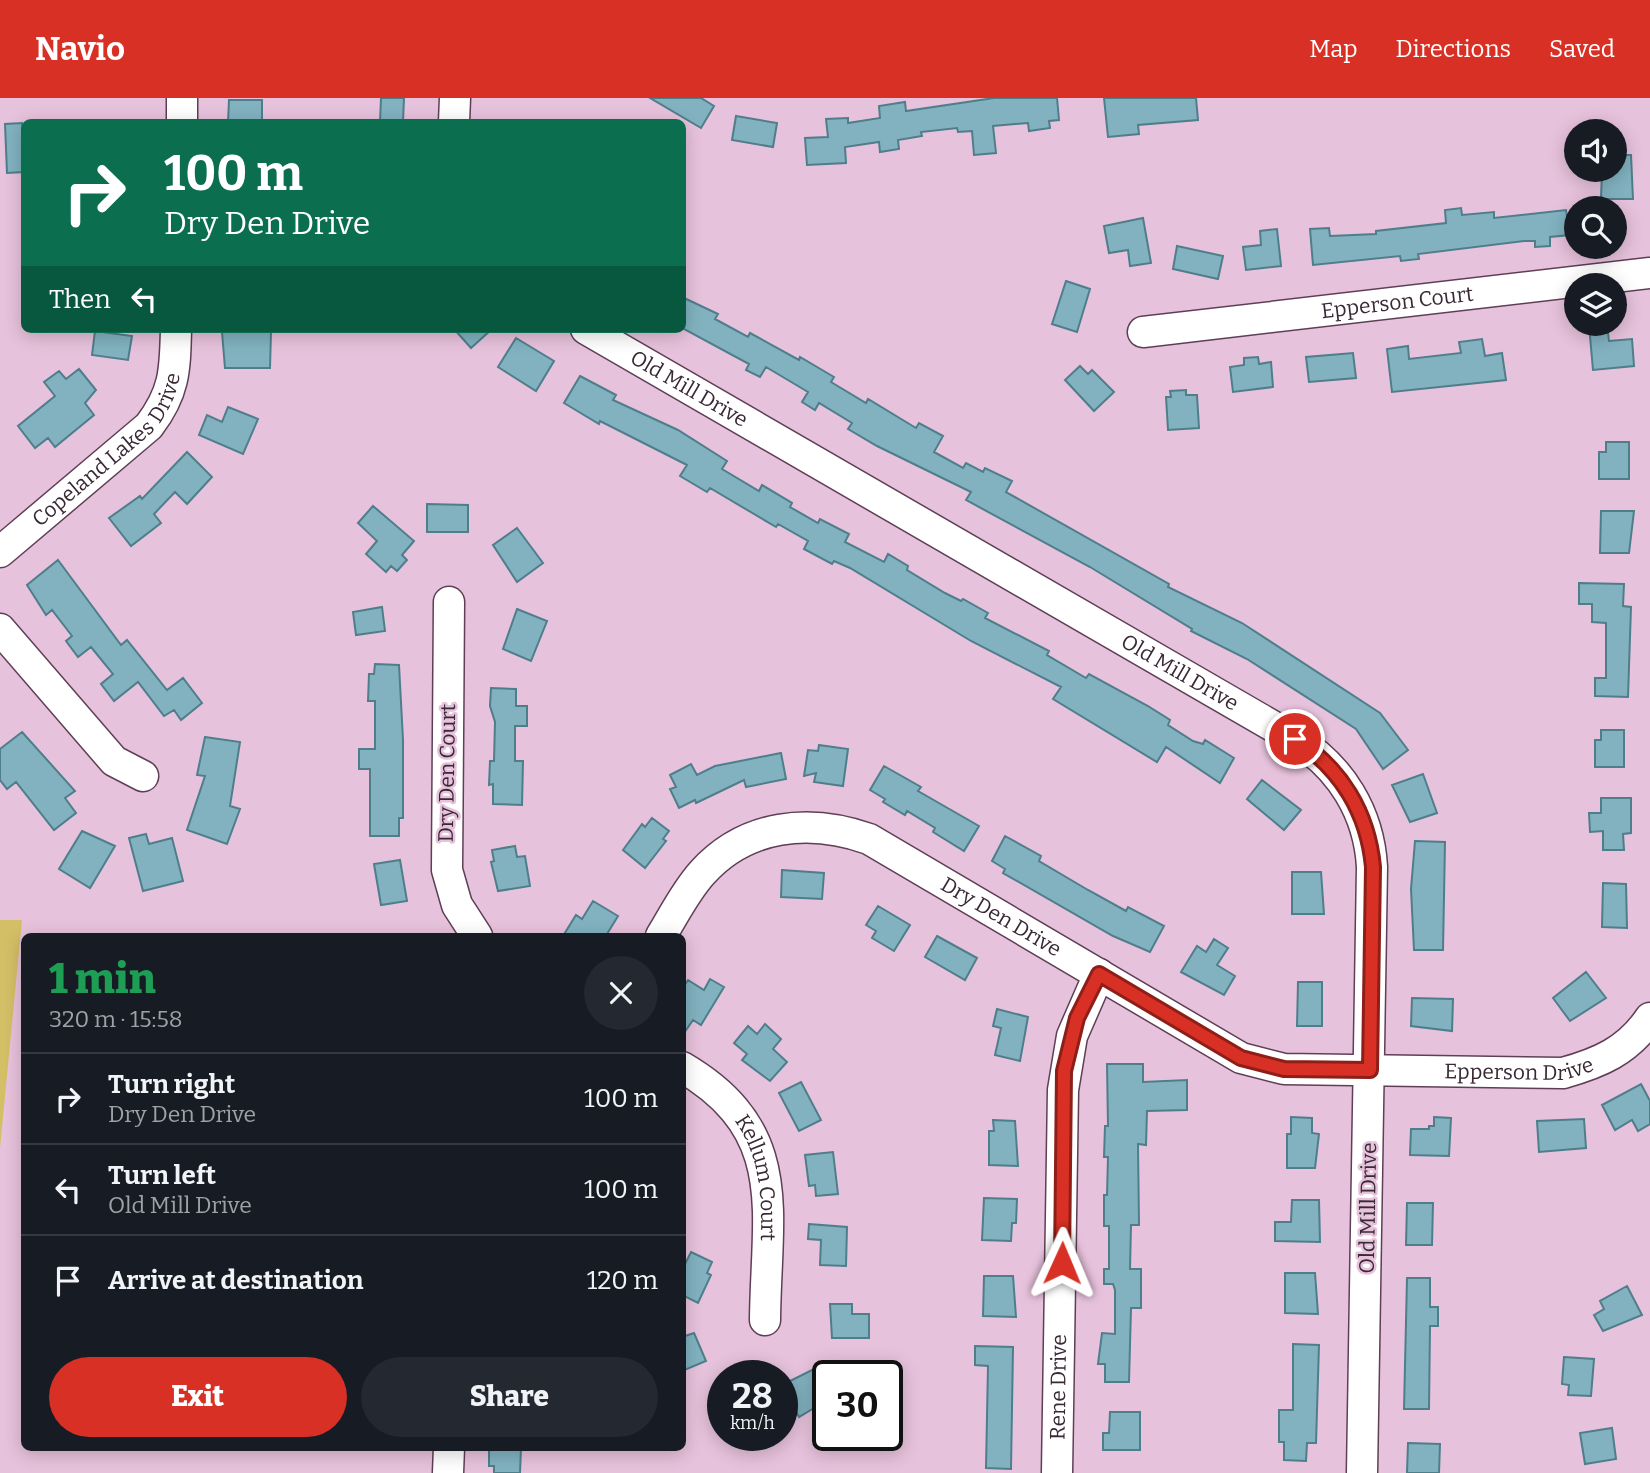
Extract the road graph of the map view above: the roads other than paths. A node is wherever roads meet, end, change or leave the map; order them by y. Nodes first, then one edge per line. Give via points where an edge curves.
1 (182, 98) edge
2 (455, 98) edge
3 (182, 119) edge
4 (454, 119) edge
5 (1650, 273) edge
6 (1143, 332) dead end
7 (176, 333) edge
8 (593, 333) edge
9 (0, 552) edge
10 (449, 602) dead end
11 (0, 629) edge
12 (143, 776) dead end
13 (475, 933) edge
14 (663, 933) edge
15 (1099, 974) junction
16 (1650, 1018) edge
17 (686, 1069) edge
18 (1370, 1070) junction
19 (765, 1320) dead end
20 (449, 1451) edge
21 (448, 1473) edge
22 (1057, 1473) edge
23 (1363, 1473) edge

1 - 3 street
2 - 4 street
5 - 6 street, Epperson Court
7 - 9 street, Copeland Lakes Drive via 175,374 166,404 149,426
8 - 18 street, Old Mill Drive via 1295,739 1324,761 1356,805 1372,858
10 - 13 street, Dry Den Court via 447,870 457,905
11 - 12 street via 114,761
14 - 15 street, Dry Den Drive via 697,879 731,849 781,828 826,827 869,839
15 - 18 street, Dry Den Drive via 1241,1058 1284,1069
15 - 22 street, Rene Drive via 1072,1036 1063,1090
16 - 18 street, Epperson Drive via 1615,1054 1590,1067 1563,1073
17 - 19 street, Kellum Court via 716,1088 736,1108 762,1158
18 - 23 street, Old Mill Drive
20 - 21 street

